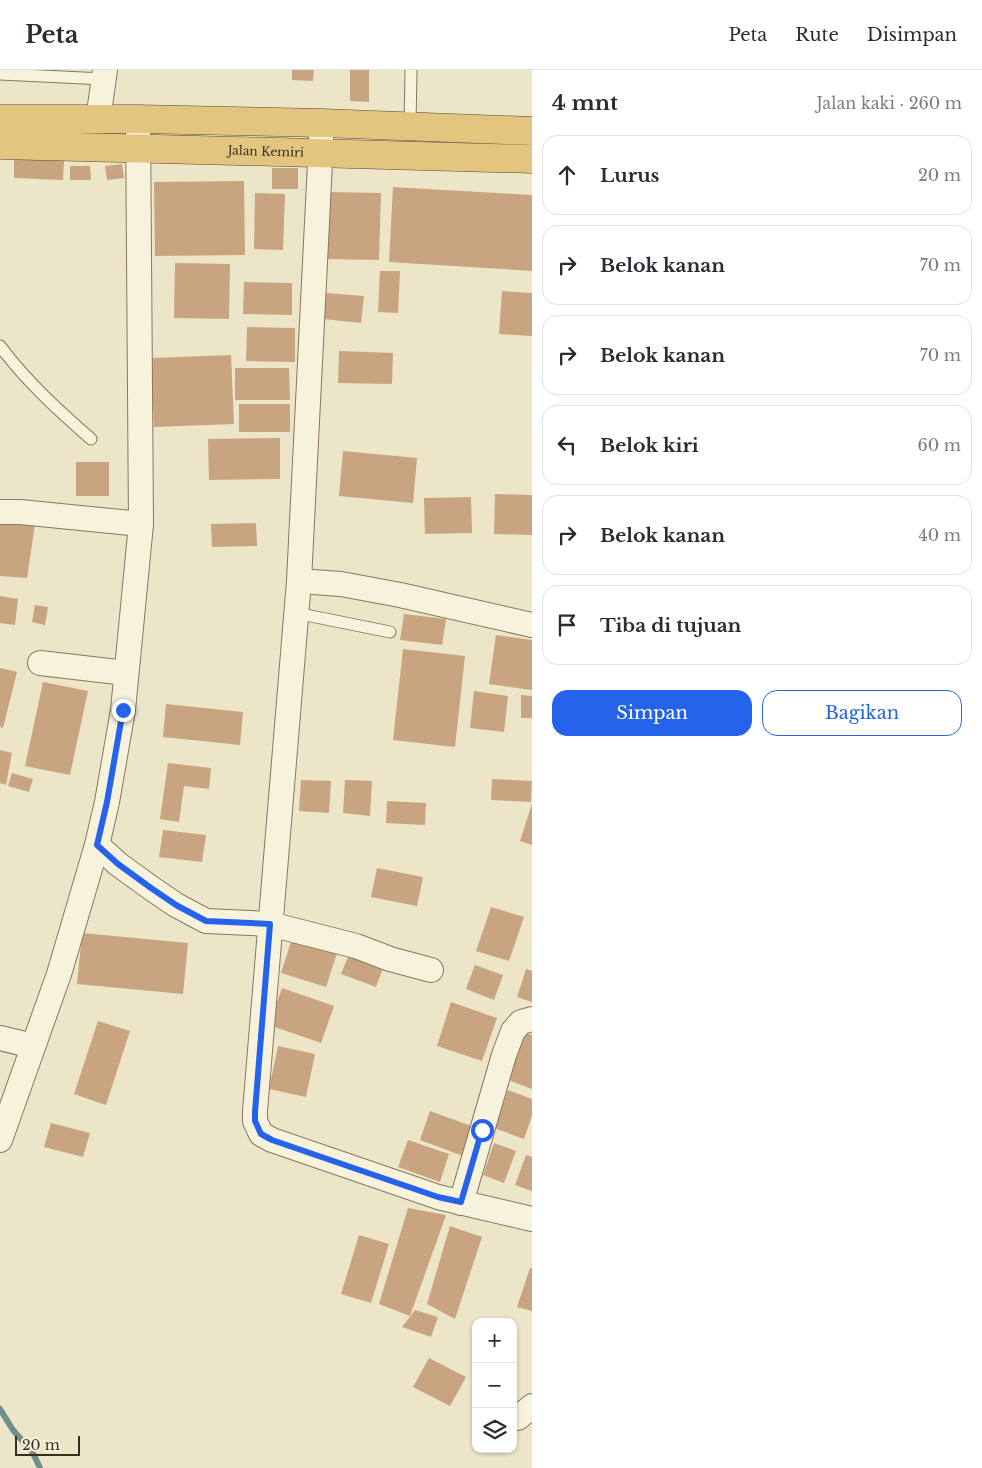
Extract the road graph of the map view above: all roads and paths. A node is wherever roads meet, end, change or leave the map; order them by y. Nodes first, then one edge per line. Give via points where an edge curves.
1 (411, 70) edge
2 (0, 74) edge
3 (105, 74) edge
4 (0, 119) edge
5 (138, 119) junction
6 (98, 120) junction
7 (322, 123) junction
8 (410, 126) junction
9 (532, 131) edge
10 (0, 145) edge
11 (139, 148) junction
12 (320, 154) junction
13 (532, 159) edge
14 (0, 346) edge
15 (91, 439) dead end
16 (0, 512) edge
17 (141, 524) junction
18 (299, 581) junction
19 (296, 613) junction
20 (532, 625) edge
21 (390, 632) dead end
22 (40, 663) dead end
23 (126, 674) junction
24 (97, 845) junction
25 (270, 924) junction
26 (431, 970) dead end
27 (532, 1019) edge
28 (0, 1038) edge
29 (33, 1046) junction
30 (0, 1140) edge
31 (461, 1202) junction
32 (532, 1219) edge

1 - 8 lane
2 - 3 lane
3 - 6 street
4 - 6 highway
5 - 6 highway
5 - 7 highway
5 - 11 street
7 - 8 highway
7 - 12 street
8 - 9 highway
10 - 11 highway, Jalan Kemiri
11 - 12 highway, Jalan Kemiri
11 - 17 street
12 - 13 highway, Jalan Kemiri
12 - 18 street
14 - 15 lane via 40,394
16 - 17 street
17 - 23 street
18 - 19 street
18 - 20 street via 341,584 400,595
19 - 21 lane
19 - 25 street
22 - 23 street
23 - 24 street via 109,793
24 - 25 street via 151,888 206,921
24 - 29 street via 59,974
25 - 26 street
25 - 31 street via 255,1112 261,1134 438,1197
27 - 31 street via 521,1022 513,1031
28 - 29 street
29 - 30 street
31 - 32 street

